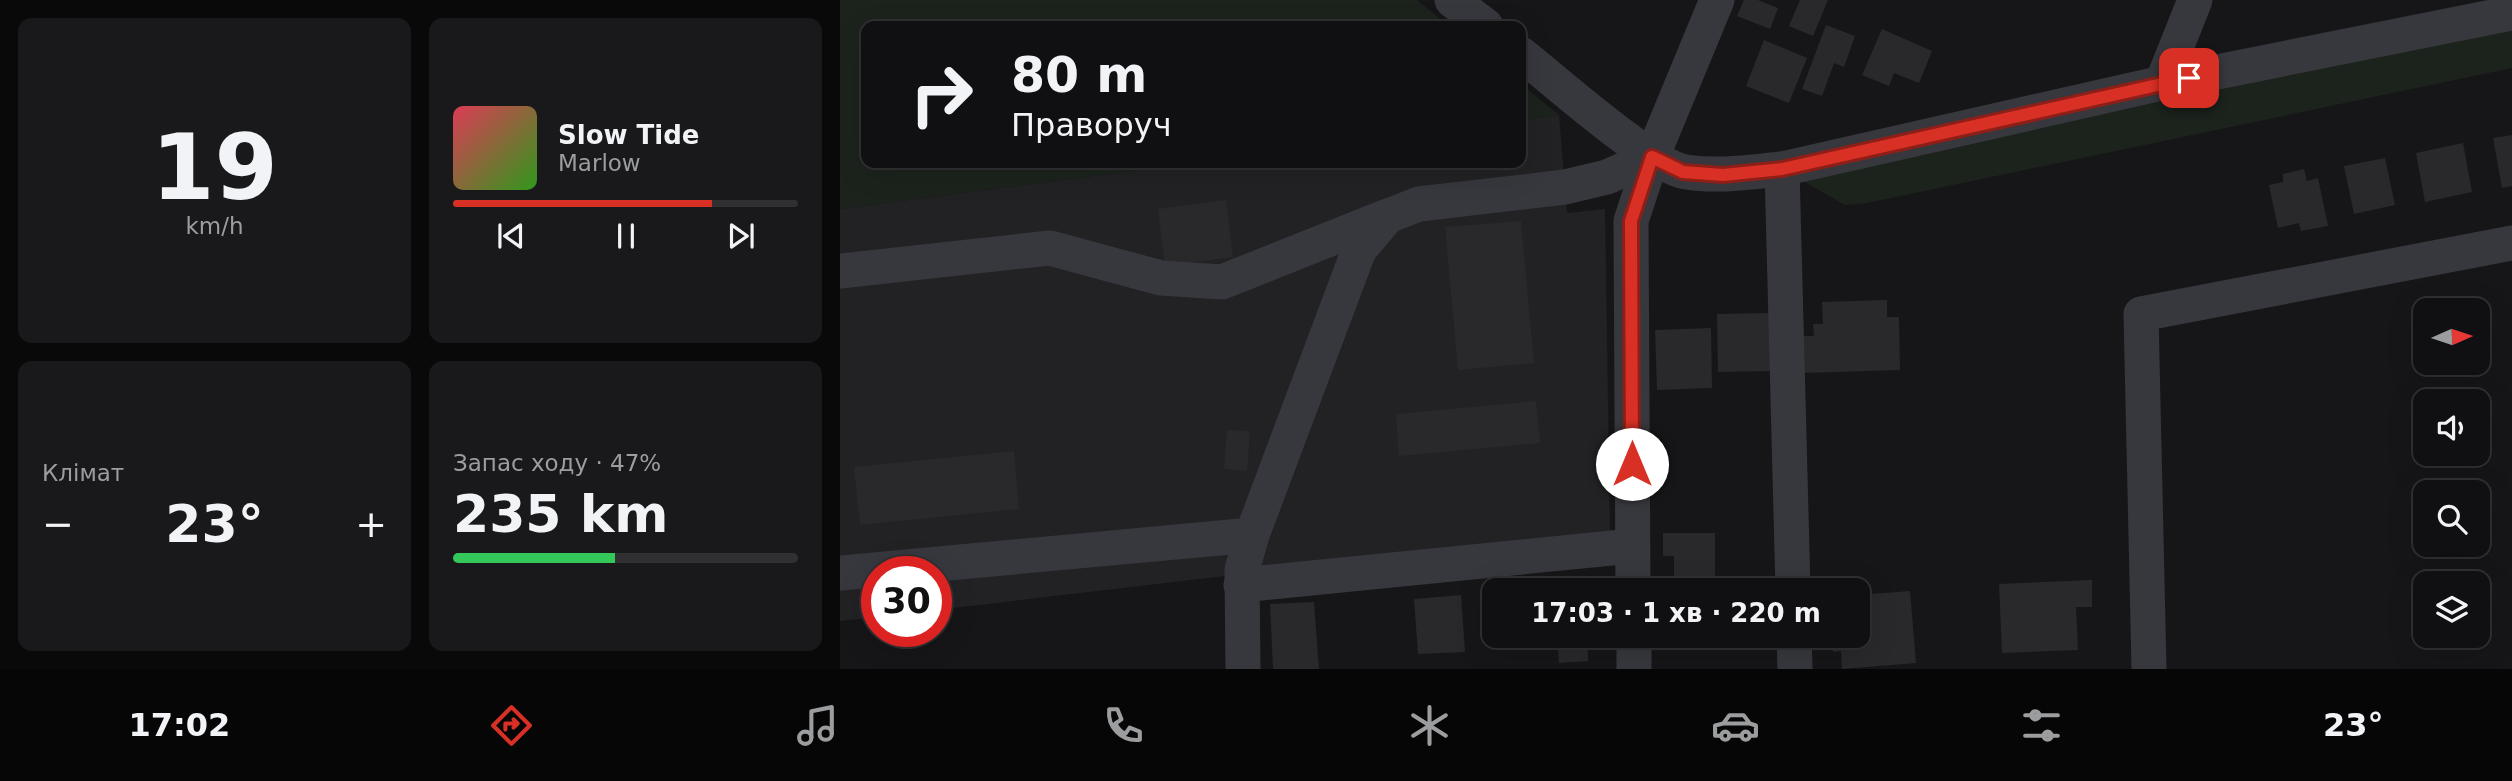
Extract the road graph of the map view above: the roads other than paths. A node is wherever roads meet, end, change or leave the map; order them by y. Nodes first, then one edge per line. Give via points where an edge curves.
1 (1452, 0) edge
2 (1717, 0) edge
3 (2195, 0) edge
4 (2512, 13) edge
5 (1479, 21) edge
6 (1526, 58) edge
7 (2162, 83) junction
8 (1652, 157) junction
9 (1782, 169) junction
10 (1388, 216) junction
11 (2512, 243) edge
12 (840, 271) edge
13 (1252, 535) junction
14 (1632, 545) junction
15 (840, 573) edge
16 (1633, 578) edge
17 (1793, 578) edge
18 (1241, 585) junction
19 (1634, 648) edge
20 (1794, 648) edge
21 (1243, 669) edge
22 (1634, 669) edge
23 (1795, 669) edge
24 (2150, 669) edge

1 - 5 street
2 - 8 street
3 - 7 street
4 - 7 street
6 - 8 street
7 - 9 street
8 - 9 street via 1683,172 1723,175
8 - 10 street via 1607,177 1576,184 1419,204
8 - 14 street via 1631,221
9 - 17 street
10 - 12 street via 1222,282 1161,278 1050,248
10 - 13 street via 1359,250
11 - 24 street via 2141,314
13 - 15 street
13 - 18 street
14 - 16 street
14 - 18 street
18 - 21 street
19 - 22 street
20 - 23 street

